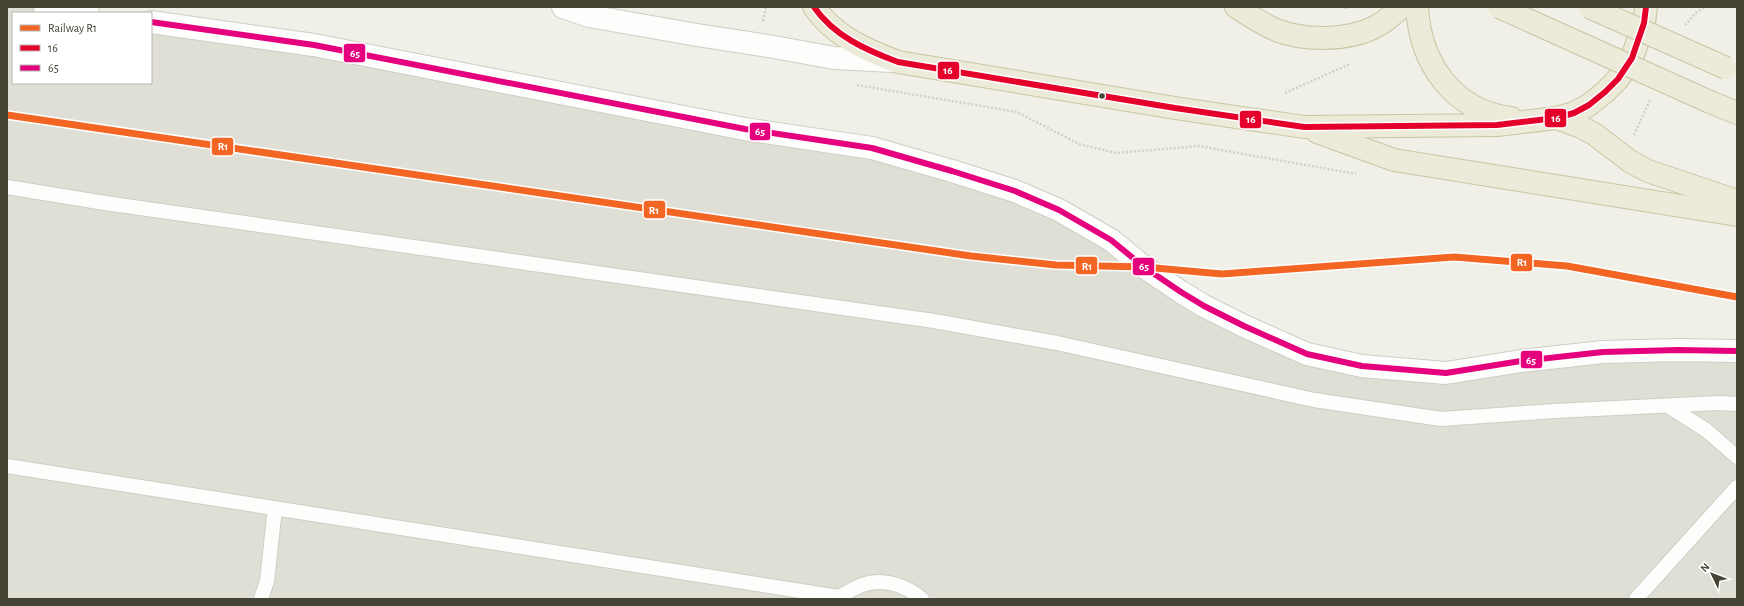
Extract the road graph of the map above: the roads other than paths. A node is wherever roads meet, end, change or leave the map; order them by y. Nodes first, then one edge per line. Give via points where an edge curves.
1 (45, 7) edge
2 (563, 7) edge
3 (814, 7) edge
4 (1236, 7) edge
5 (1402, 7) edge
6 (1418, 7) edge
7 (1499, 7) edge
8 (1589, 7) edge
9 (1646, 7) edge
10 (81, 12) edge
11 (152, 22) edge
12 (898, 62) junction
13 (1731, 70) edge
14 (1737, 113) edge
15 (1556, 118) junction
16 (1534, 121) junction
17 (1304, 127) junction
18 (7, 187) edge
19 (1737, 201) edge
20 (1737, 216) edge
21 (1737, 351) edge
22 (1737, 404) edge
23 (1668, 406) junction
24 (1737, 457) edge
25 (7, 466) edge
26 (1737, 487) edge
27 (275, 508) junction
28 (838, 598) edge
29 (261, 599) edge
30 (922, 599) edge
31 (1636, 599) edge

1 - 10 street
2 - 12 street via 589,16 834,58
3 - 12 highway via 828,25 849,40
4 - 5 highway via 1278,30 1321,37 1347,36 1362,32 1388,19
6 - 16 highway via 1424,48 1438,75 1457,96 1479,109 1505,117
7 - 14 highway, bridge
8 - 13 highway, bridge
9 - 15 highway via 1635,52 1618,78 1589,105
11 - 21 street via 314,45 745,129 872,148 1015,191 1059,210 1111,240 1144,266 1204,306 1307,354 1362,366 1446,373 1603,352
12 - 17 highway
15 - 16 highway
15 - 19 highway via 1594,134 1631,162 1648,171
16 - 17 highway via 1497,125
17 - 20 highway via 1394,160
18 - 23 lane via 934,321 1057,343 1314,400 1442,419
22 - 23 lane
23 - 24 lane via 1706,430
25 - 27 lane
26 - 31 lane
27 - 28 lane
27 - 29 lane via 267,581
28 - 30 lane via 865,584 888,582 913,591

